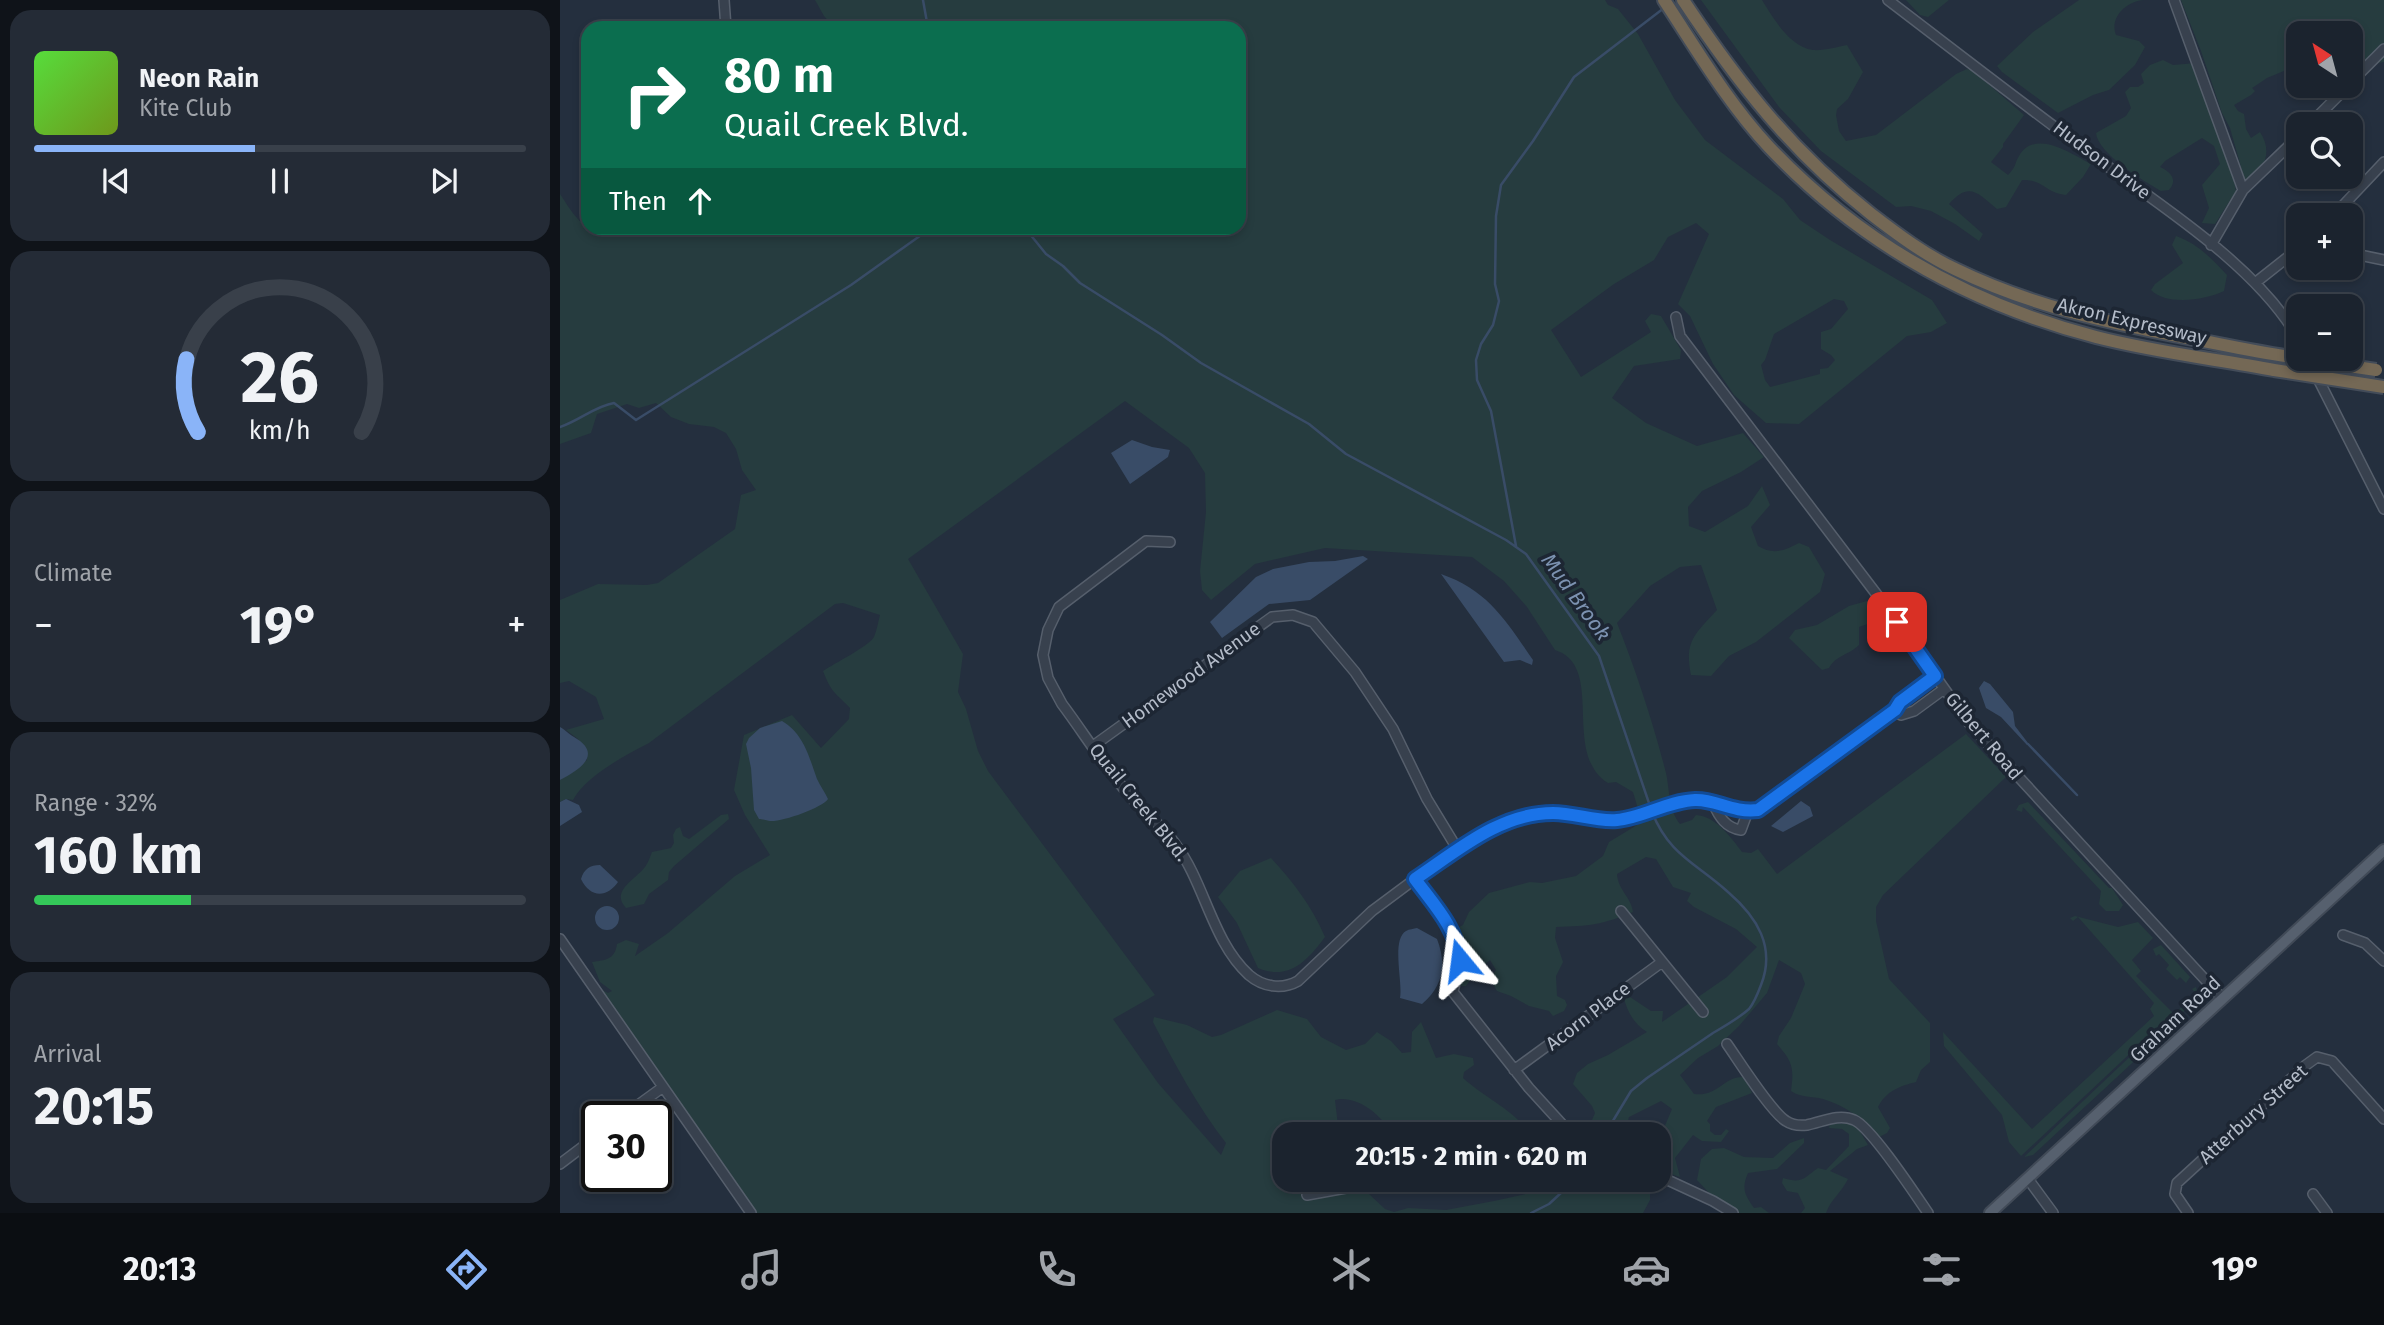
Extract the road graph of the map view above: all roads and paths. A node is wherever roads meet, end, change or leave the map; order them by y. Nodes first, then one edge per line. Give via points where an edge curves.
1 (724, 0) edge
2 (1664, 0) edge
3 (1683, 0) edge
4 (1888, 0) edge
5 (2174, 0) edge
6 (726, 21) edge
7 (2384, 50) edge
8 (2363, 70) edge
9 (2336, 98) edge
10 (2322, 112) edge
11 (2286, 149) edge
12 (2384, 162) edge
13 (2243, 190) junction
14 (2345, 203) edge
15 (2211, 245) junction
16 (2363, 256) edge
17 (2286, 258) edge
18 (2384, 260) edge
19 (2255, 283) junction
20 (1676, 317) dead end
21 (2286, 319) edge
22 (2286, 356) edge
23 (2314, 371) edge
24 (2384, 387) edge
25 (2384, 509) edge
26 (1170, 542) dead end
27 (1935, 676) junction
28 (1944, 689) junction
29 (1895, 710) junction
30 (1093, 746) junction
31 (1713, 803) junction
32 (1748, 811) junction
33 (1458, 850) junction
34 (2384, 850) edge
35 (1415, 879) junction
36 (1620, 911) dead end
37 (2343, 935) dead end
38 (560, 939) edge
39 (2384, 961) edge
40 (1662, 962) junction
41 (2222, 998) junction
42 (1703, 1012) dead end
43 (1727, 1044) dead end
44 (1514, 1070) junction
45 (663, 1087) junction
46 (644, 1101) edge
47 (2384, 1119) edge
48 (1561, 1122) edge
49 (581, 1148) edge
50 (560, 1164) edge
51 (2028, 1179) junction
52 (1671, 1181) edge
53 (1324, 1192) edge
54 (2313, 1194) dead end
55 (1307, 1195) dead end
56 (751, 1213) edge
57 (1733, 1213) edge
58 (1927, 1213) edge
59 (1990, 1213) edge
60 (2053, 1213) edge
61 (2188, 1213) edge
62 (2327, 1213) edge

1 - 6 street
2 - 24 highway, Akron Expressway, bridge via 1768,146 1847,219 1935,276 1991,303 2098,337
3 - 22 highway, Akron Expressway via 1772,122 1837,187 1898,235 1953,269 2097,320
4 - 15 street, Hudson Drive
5 - 13 street
7 - 8 street
9 - 10 street
11 - 13 street
12 - 14 street
13 - 15 street
15 - 19 street, Hudson Drive
16 - 18 street
17 - 19 street
19 - 21 street, Hudson Drive
20 - 27 street, Gilbert Road via 1680,336
23 - 25 street
26 - 30 street, Quail Creek Blvd. via 1146,541 1059,607 1048,630 1043,655 1048,678
27 - 28 street, Gilbert Road
27 - 29 street
28 - 29 street via 1910,713 1901,715
28 - 41 street, Gilbert Road via 1988,745
29 - 32 street via 1758,810
30 - 33 street, Homewood Avenue via 1272,617 1304,617 1323,633 1373,696
30 - 35 street, Quail Creek Blvd. via 1125,791 1175,843 1193,870 1217,929 1241,966 1266,984 1283,987 1298,981 1372,911
31 - 32 street
31 - 32 street via 1724,822 1737,830
31 - 33 street, Quail Creek Blvd. via 1677,802 1620,820 1551,813 1527,817 1493,827
33 - 35 street, Quail Creek Blvd.
34 - 41 main road, Graham Road
35 - 44 street via 1458,943 1460,960 1453,992
36 - 40 street
37 - 39 street via 2365,943
38 - 45 street
40 - 42 street
40 - 44 street, Acorn Place
41 - 51 main road, Graham Road
43 - 58 street via 1789,1123 1848,1118 1861,1124
44 - 48 street
45 - 46 street
45 - 56 street
47 - 61 street, Atterbury Street via 2332,1061 2317,1057 2177,1183 2175,1194
49 - 50 street
51 - 59 main road, Graham Road
51 - 60 street
52 - 57 street
53 - 55 street
54 - 62 street

